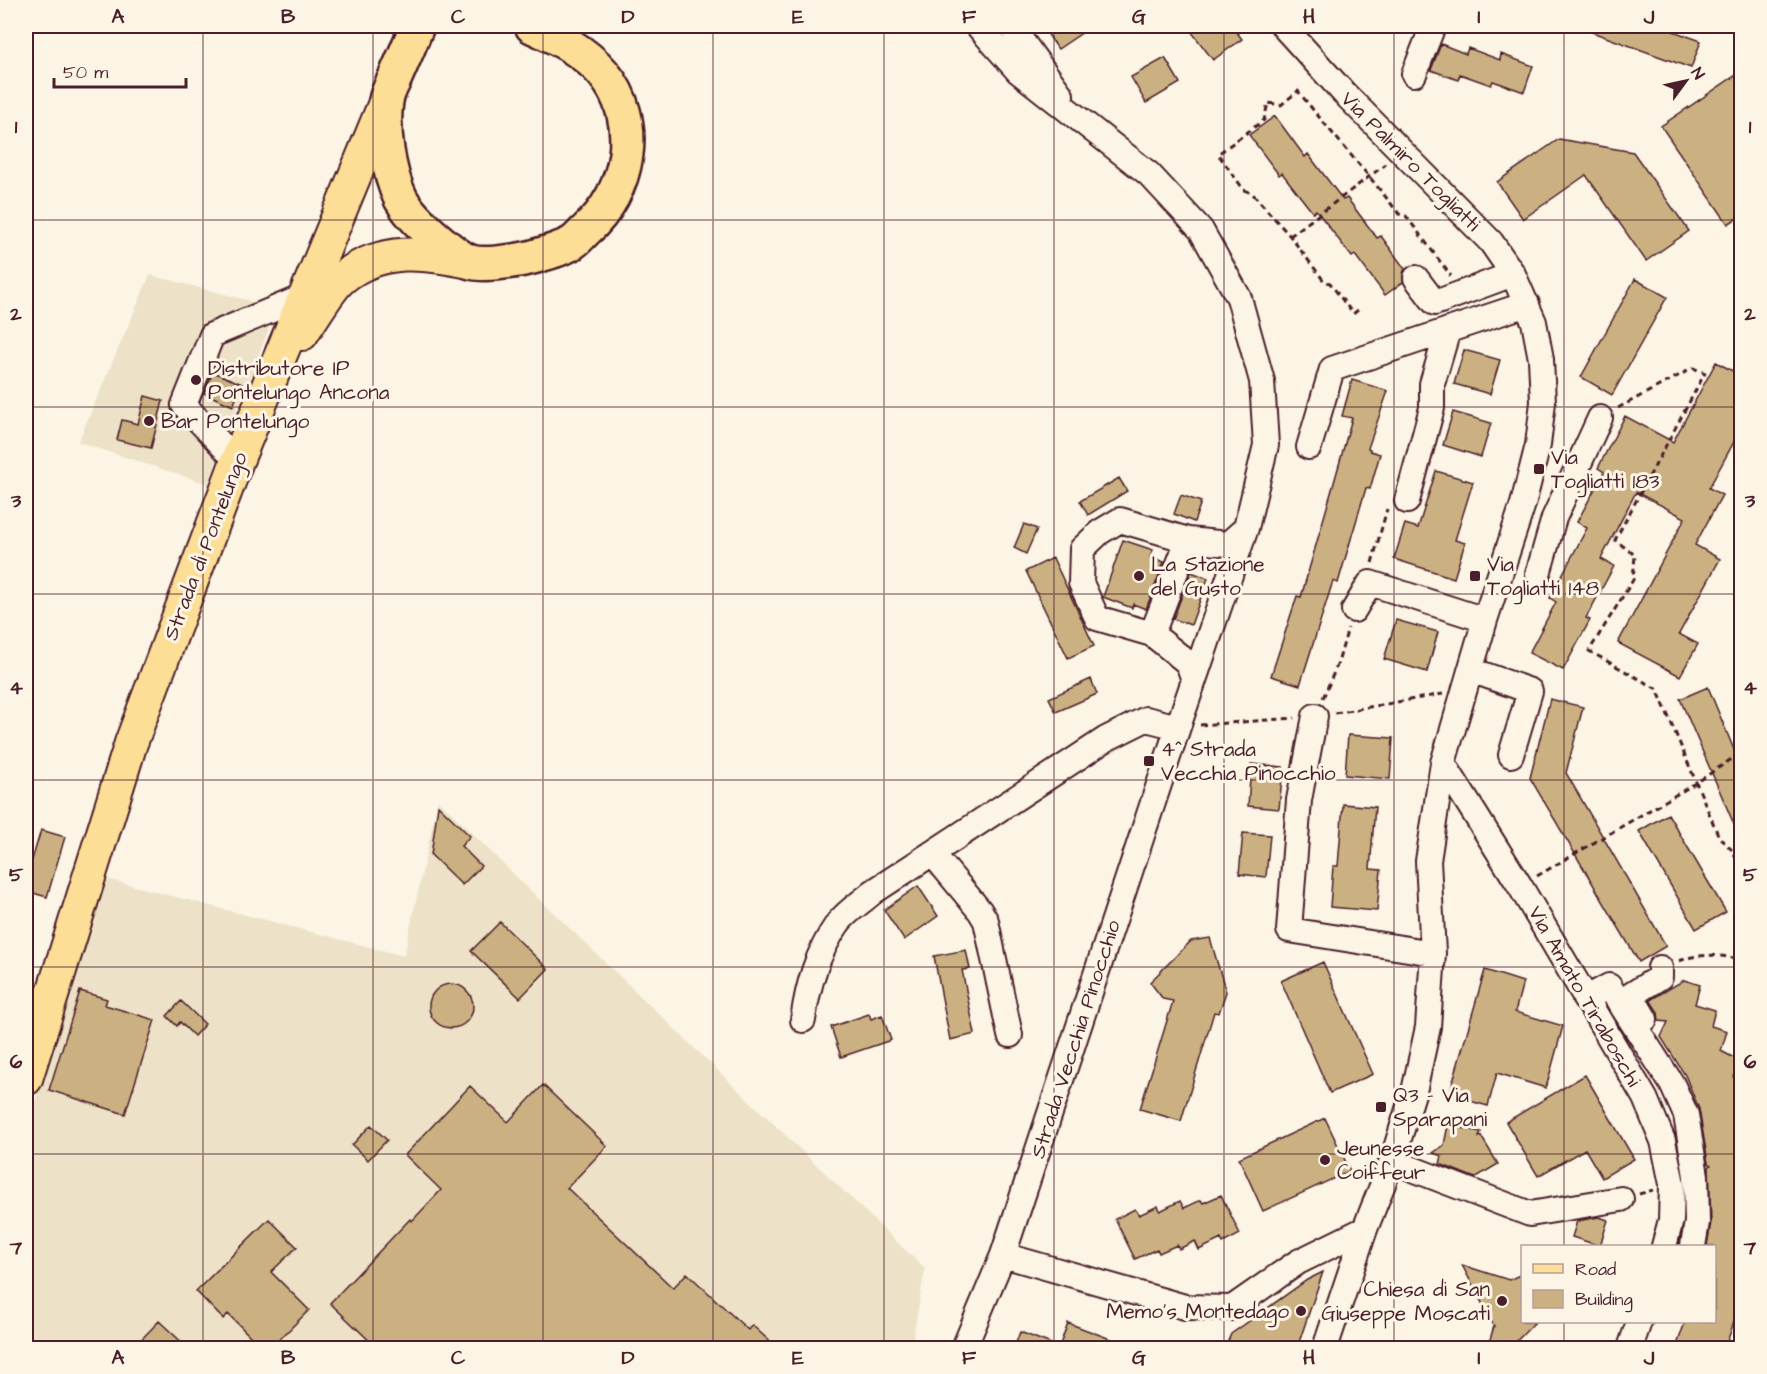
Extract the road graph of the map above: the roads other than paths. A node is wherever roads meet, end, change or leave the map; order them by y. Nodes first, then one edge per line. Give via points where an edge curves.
1 (532, 26) edge
2 (978, 26) edge
3 (1011, 26) edge
4 (1282, 26) edge
5 (1433, 26) edge
6 (413, 35) edge
7 (1414, 74) dead end
8 (386, 99) junction
9 (1076, 117) junction
10 (470, 262) junction
11 (1513, 274) junction
12 (1416, 278) dead end
13 (303, 297) junction
14 (1527, 304) junction
15 (1448, 330) junction
16 (275, 371) junction
17 (1600, 418) road end
18 (1309, 447) dead end
19 (237, 461) junction
20 (1407, 501) dead end
21 (1523, 504) junction
22 (1554, 518) junction
23 (1246, 528) junction
24 (1188, 540) junction
25 (1538, 574) dead end
26 (1354, 610) road end
27 (1485, 620) junction
28 (1152, 634) junction
29 (1471, 670) junction
30 (1194, 680) junction
31 (1316, 716) road end
32 (1178, 727) junction
33 (1510, 755) dead end
34 (1443, 763) junction
35 (932, 853) junction
36 (1433, 952) junction
37 (1660, 968) road end
38 (1585, 999) junction
39 (803, 1020) dead end
40 (1010, 1035) dead end
41 (1650, 1051) junction
42 (26, 1079) edge
43 (1392, 1161) junction
44 (1621, 1199) road end
45 (1365, 1229) junction
46 (1664, 1245) edge
47 (1693, 1245) edge
48 (1003, 1255) junction
49 (1639, 1323) edge
50 (964, 1348) edge
51 (1325, 1348) edge
52 (1630, 1348) edge

1 - 10 highway via 582,52 604,74 619,99 627,127 621,182 595,223 572,243 518,260
2 - 9 street, Strada Vecchia Pinocchio via 1018,71
3 - 9 street
4 - 11 street, Via Palmiro Togliatti via 1491,242
5 - 7 street
6 - 8 highway, Strada di Pontelungo
8 - 10 highway via 386,135 392,174 401,199 434,237
8 - 13 main road, Strada di Pontelungo
9 - 23 street, Strada Vecchia Pinocchio via 1149,174 1201,231 1239,298 1262,381 1266,445
10 - 16 main road via 426,254 395,254 370,261 341,278
11 - 12 street via 1435,303
11 - 14 street, Via Palmiro Togliatti
13 - 16 main road, Strada di Pontelungo
13 - 19 street via 212,335 184,405
14 - 15 street
14 - 21 street, Via Palmiro Togliatti via 1541,359 1543,402 1538,445
15 - 18 street via 1332,369
15 - 20 street
16 - 19 main road, Strada di Pontelungo
17 - 22 street
19 - 42 main road, Strada di Pontelungo via 131,743
21 - 22 street
21 - 27 street, Via Palmiro Togliatti
22 - 25 street
23 - 24 street via 1228,544
23 - 30 street, Strada Vecchia Pinocchio
24 - 28 street
24 - 28 street via 1120,520 1082,549 1081,583 1097,618
26 - 27 street via 1370,583
27 - 29 street, Via Palmiro Togliatti
28 - 30 street via 1188,663
29 - 33 street via 1530,691
29 - 34 street, Via Palmiro Togliatti
30 - 32 street, Strada Vecchia Pinocchio
31 - 36 street via 1299,800 1289,930
32 - 35 street via 1146,719 1106,739
32 - 48 street, Strada Vecchia Pinocchio
34 - 36 street, Via Palmiro Togliatti via 1428,861
34 - 38 street, Via Amato Tiraboschi
35 - 39 street via 873,892 839,922 821,953 808,988
35 - 40 street via 986,921
36 - 43 street, Via Palmiro Togliatti via 1428,1027 1415,1087
37 - 41 street via 1659,977 1630,995 1660,1045
38 - 41 street via 1609,987
38 - 46 street, Via Amato Tiraboschi via 1645,1098 1663,1141 1672,1184 1671,1220
41 - 47 street via 1686,1115 1696,1176
43 - 44 street via 1530,1214
43 - 45 street, Via Palmiro Togliatti
45 - 48 street via 1298,1262 1232,1308 1185,1307
45 - 51 street, Via Palmiro Togliatti
48 - 50 street, Strada Vecchia Pinocchio
49 - 52 street

